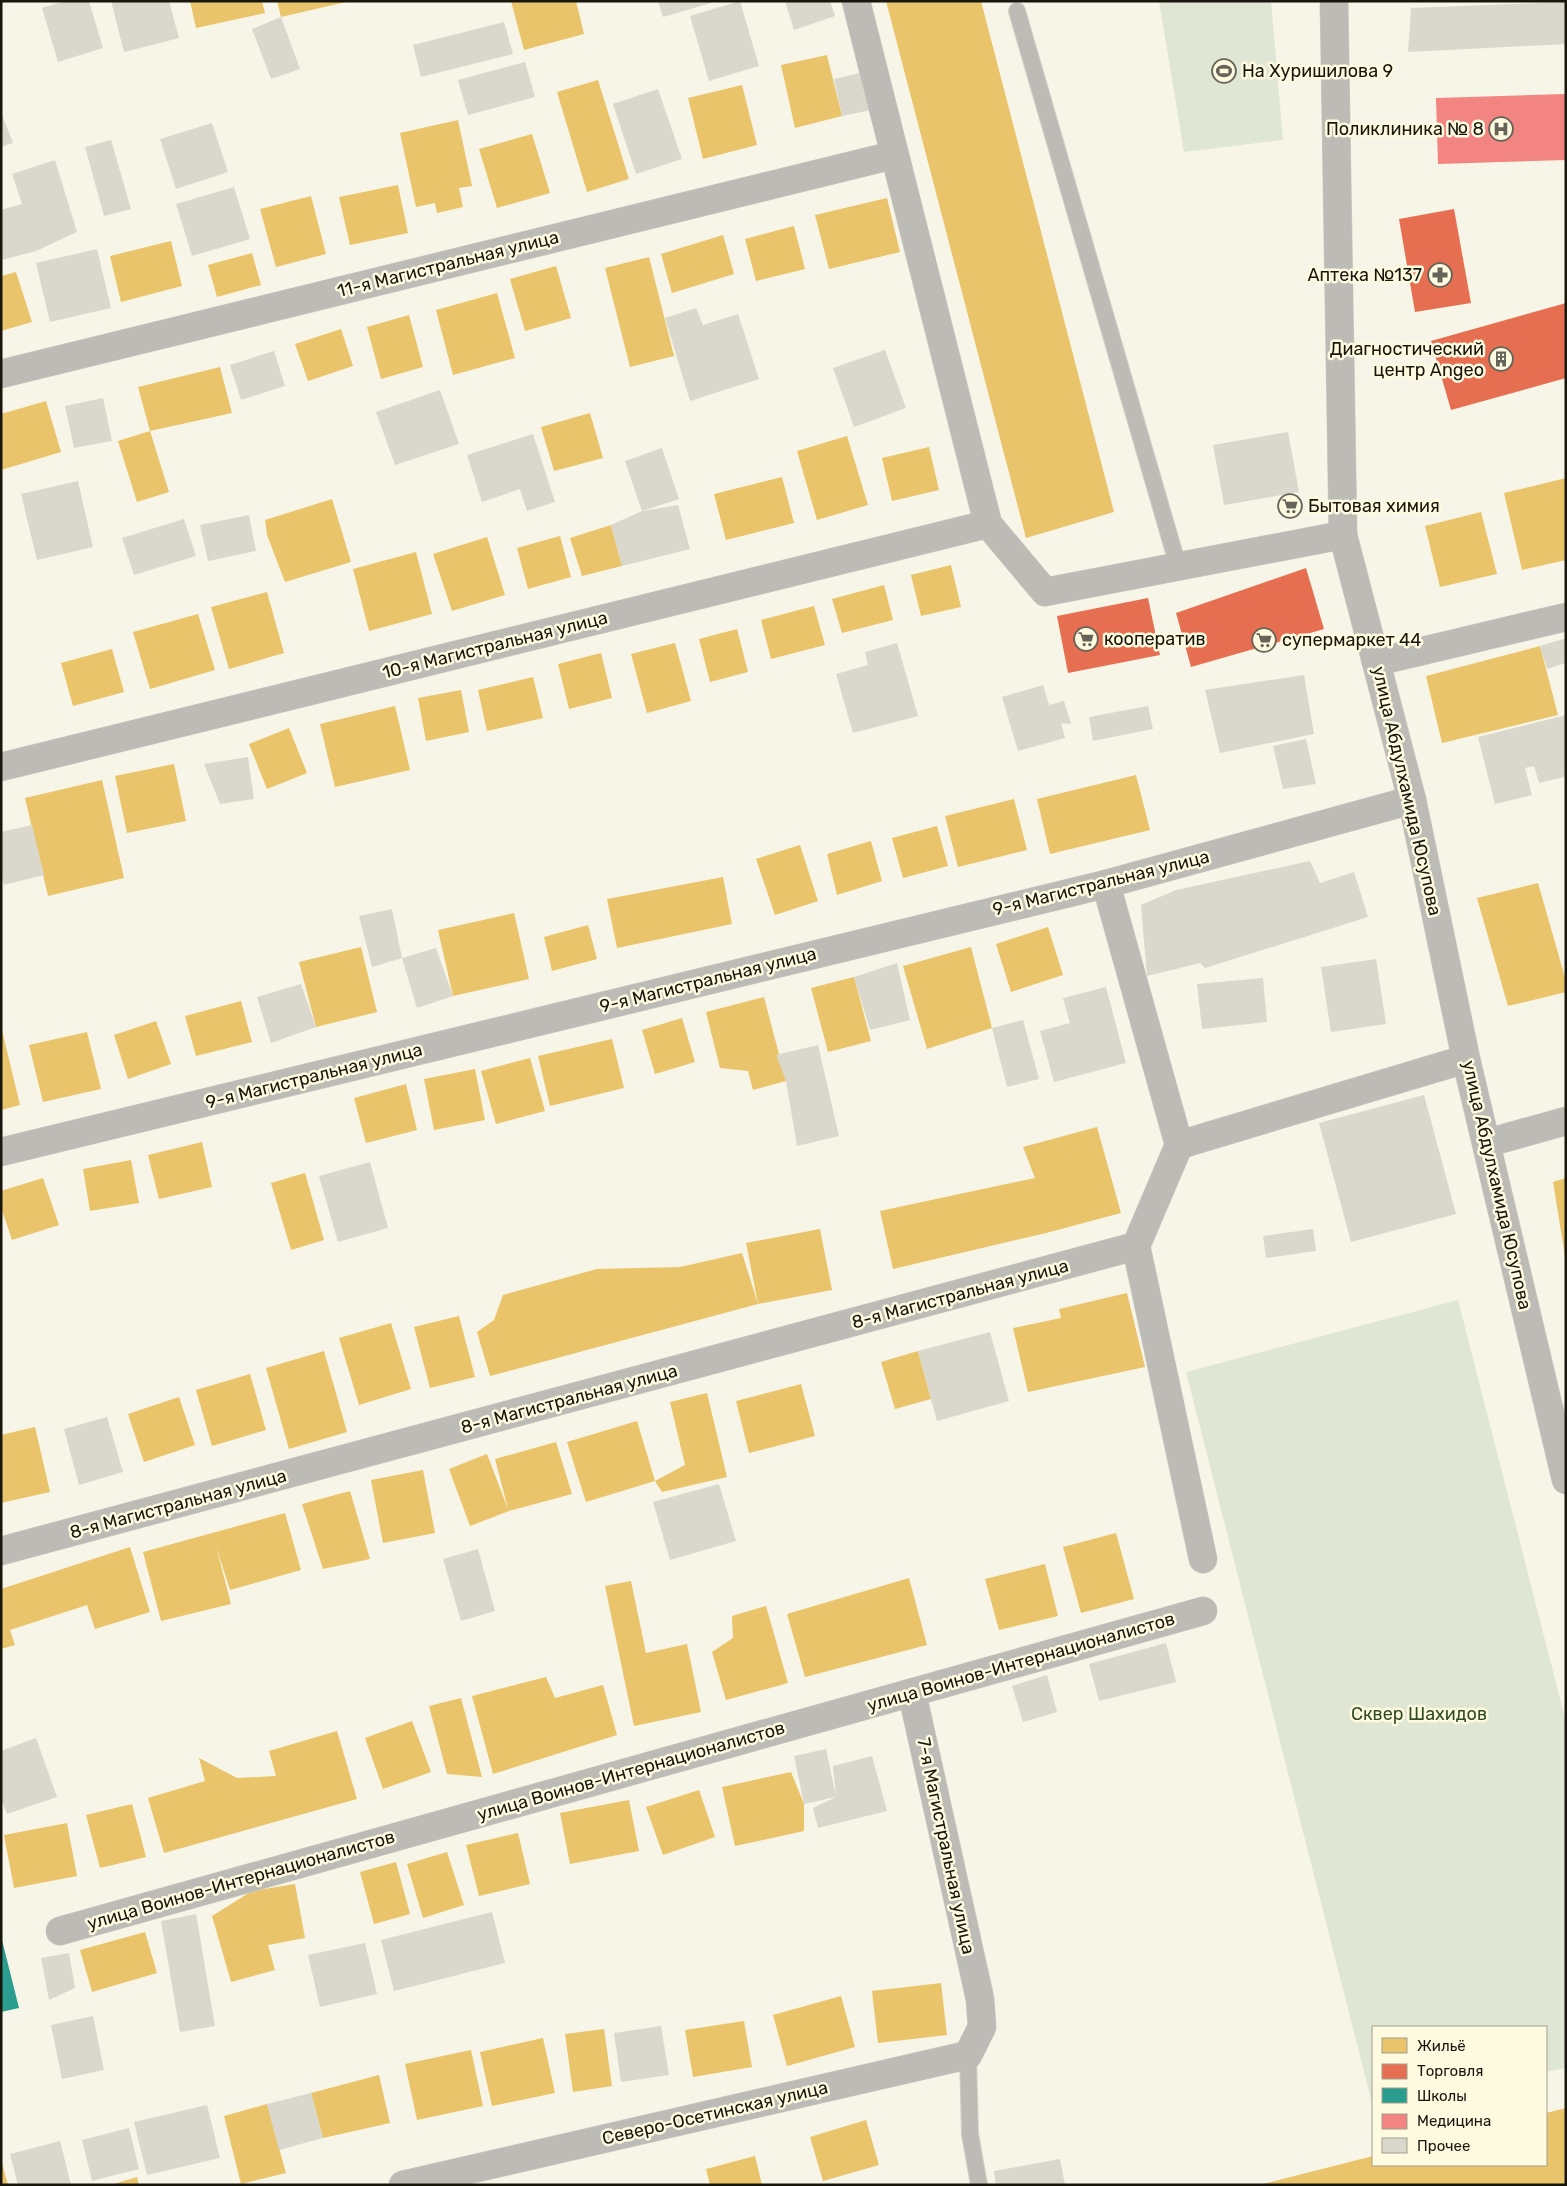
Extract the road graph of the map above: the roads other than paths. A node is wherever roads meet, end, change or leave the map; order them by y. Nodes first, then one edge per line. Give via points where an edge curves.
1 (856, 1) edge
2 (1334, 1) edge
3 (1017, 11) dead end
4 (894, 155) junction
5 (1, 374) edge
6 (988, 524) junction
7 (1343, 535) junction
8 (1178, 566) junction
9 (1566, 617) edge
10 (1376, 662) junction
11 (1, 767) edge
12 (1412, 800) junction
13 (1106, 884) junction
14 (1466, 1058) junction
15 (1566, 1120) edge
16 (1487, 1143) junction
17 (1178, 1145) junction
18 (1, 1152) edge
19 (1136, 1246) junction
20 (1566, 1480) edge
21 (1, 1551) edge
22 (1203, 1559) dead end
23 (1203, 1612) dead end
24 (912, 1693) junction
25 (60, 1931) dead end
26 (968, 2056) junction
27 (403, 2185) edge
28 (979, 2185) edge

1 - 4 street
2 - 7 street, улица Абдулхамида Юсупова
3 - 8 lane
4 - 5 street, 11-я Магистральная улица
4 - 6 street
6 - 8 street via 1045,592
6 - 11 street, 10-я Магистральная улица
7 - 8 street
7 - 10 street, улица Абдулхамида Юсупова
9 - 10 street
10 - 12 street, улица Абдулхамида Юсупова
12 - 13 street, 9-я Магистральная улица
12 - 14 street, улица Абдулхамида Юсупова
13 - 17 street
13 - 18 street, 9-я Магистральная улица
14 - 16 street, улица Абдулхамида Юсупова
14 - 17 street
15 - 16 street
16 - 20 street, улица Абдулхамида Юсупова
17 - 19 street
19 - 21 street, 8-я Магистральная улица
19 - 22 street
23 - 24 street, улица Воинов-Интернационалистов
24 - 25 street, улица Воинов-Интернационалистов
24 - 26 street, 7-я Магистральная улица via 980,1999 982,2027
26 - 27 street, Северо-Осетинская улица
26 - 28 lane via 970,2134

